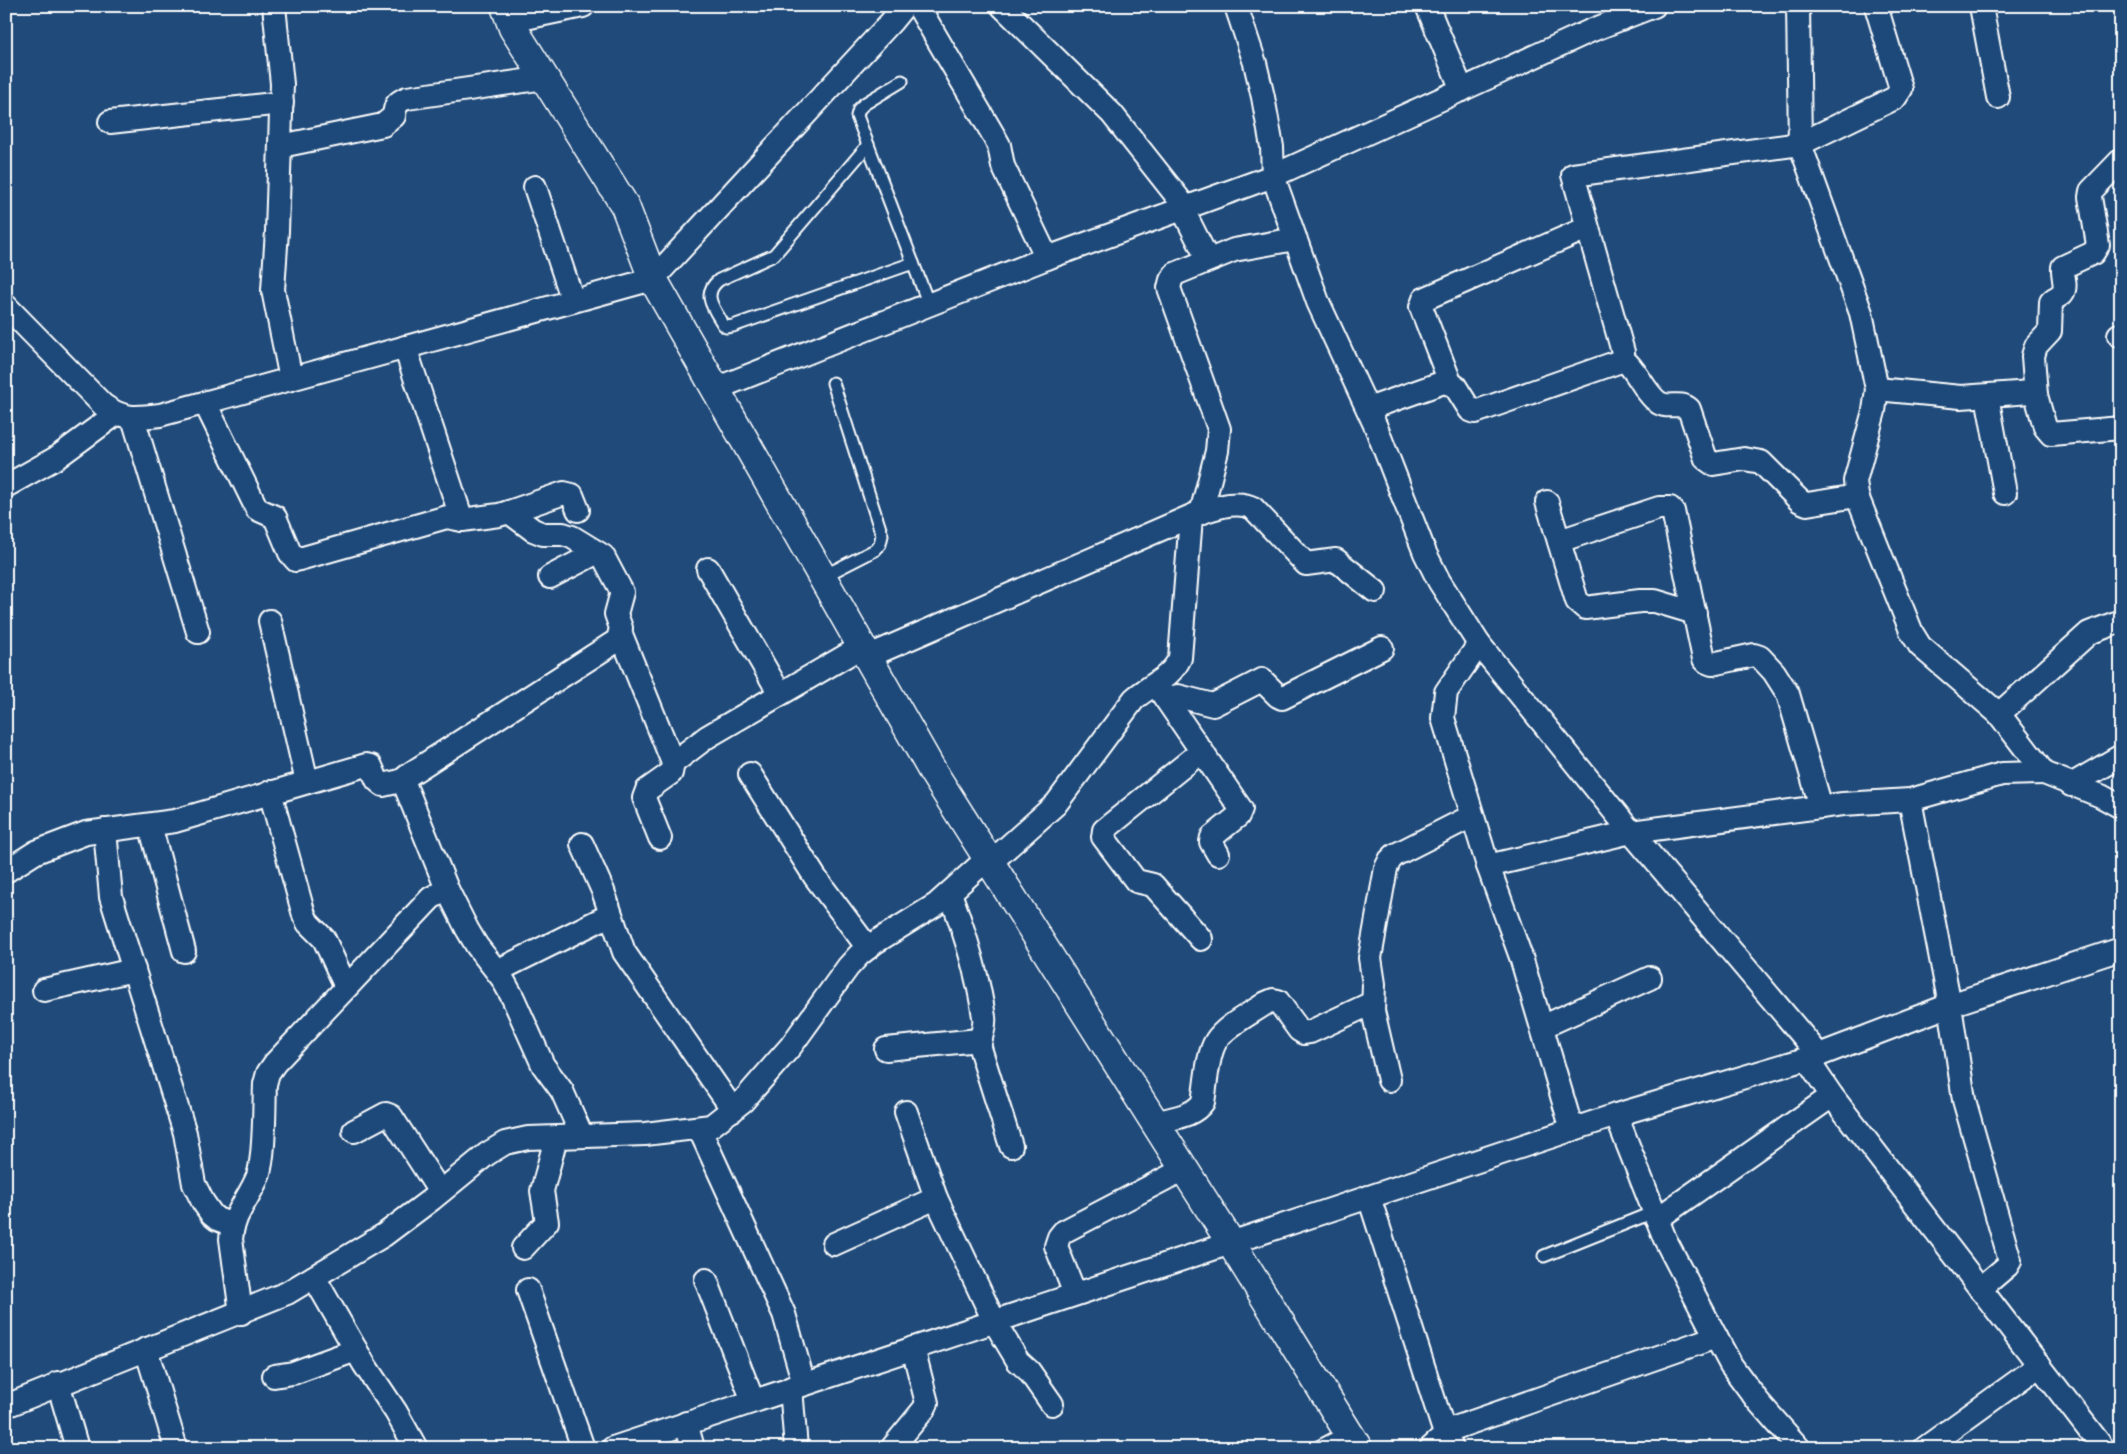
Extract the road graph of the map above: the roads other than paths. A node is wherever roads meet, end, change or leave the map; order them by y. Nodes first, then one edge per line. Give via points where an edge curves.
1 (274, 6) edge
2 (583, 6) edge
3 (904, 6) edge
4 (918, 6) edge
5 (1002, 6) edge
6 (1236, 6) edge
7 (1427, 6) edge
8 (1654, 6) edge
9 (1798, 6) edge
10 (1876, 6) edge
11 (1981, 6) edge
12 (508, 14) edge
13 (544, 78) junction
14 (902, 81) dead end
15 (1462, 90) junction
16 (1998, 97) dead end
17 (282, 103) junction
18 (110, 122) dead end
19 (1800, 144) junction
20 (868, 145) junction
21 (280, 146) junction
22 (2121, 160) edge
23 (1273, 176) junction
24 (535, 187) dead end
25 (1185, 209) junction
26 (1587, 228) junction
27 (1295, 238) junction
28 (1047, 258) junction
29 (1208, 260) junction
30 (913, 263) junction
31 (653, 279) junction
32 (573, 301) junction
33 (929, 304) junction
34 (6, 306) edge
35 (405, 347) junction
36 (1622, 358) junction
37 (291, 379) junction
38 (1450, 382) junction
39 (833, 384) dead end
40 (715, 388) junction
41 (1877, 388) junction
42 (2036, 395) junction
43 (1987, 396) junction
44 (205, 402) junction
45 (1368, 409) junction
46 (124, 416) junction
47 (2121, 428) edge
48 (6, 486) edge
49 (2005, 493) dead end
50 (1857, 496) junction
51 (1547, 502) dead end
52 (578, 510) dead end
53 (509, 512) junction
54 (1196, 515) junction
55 (462, 520) junction
56 (1559, 540) junction
57 (596, 553) junction
58 (708, 568) dead end
59 (550, 577) dead end
60 (822, 577) junction
61 (1375, 591) dead end
62 (1695, 613) junction
63 (2121, 621) edge
64 (270, 622) dead end
65 (198, 632) dead end
66 (621, 634) junction
67 (1479, 644) junction
68 (1382, 648) dead end
69 (864, 652) junction
70 (1160, 691) junction
71 (780, 694) junction
72 (1998, 714) junction
73 (1202, 751) junction
74 (2121, 756) edge
75 (673, 763) junction
76 (2044, 773) junction
77 (750, 774) dead end
78 (405, 780) junction
79 (307, 782) junction
80 (2071, 785) junction
81 (270, 792) junction
82 (1910, 800) junction
83 (1821, 807) junction
84 (2121, 807) edge
85 (1472, 816) junction
86 (150, 825) junction
87 (104, 830) junction
88 (1631, 832) junction
89 (660, 838) dead end
90 (582, 844) dead end
91 (1218, 854) dead end
92 (988, 861) junction
93 (1488, 866) junction
94 (6, 871) edge
95 (447, 889) junction
96 (950, 893) junction
97 (610, 915) junction
98 (1201, 939) dead end
99 (868, 948) junction
100 (2121, 948) edge
101 (184, 951) dead end
102 (134, 970) junction
103 (497, 971) junction
104 (1650, 978) dead end
105 (346, 987) junction
106 (44, 990) dead end
107 (1372, 1003) junction
108 (1950, 1005) junction
109 (1542, 1027) junction
110 (980, 1040) junction
111 (886, 1049) dead end
112 (1813, 1057) junction
113 (1389, 1080) dead end
114 (1832, 1096) junction
115 (733, 1110) junction
116 (906, 1112) dead end
117 (1616, 1115) junction
118 (1155, 1123) junction
119 (699, 1128) junction
120 (1572, 1130) junction
121 (354, 1131) dead end
122 (582, 1136) junction
123 (556, 1138) junction
124 (1011, 1146) dead end
125 (1184, 1169) junction
126 (440, 1192) junction
127 (1369, 1197) junction
128 (936, 1198) junction
129 (1656, 1215) junction
130 (233, 1225) junction
131 (1231, 1243) junction
132 (834, 1244) dead end
133 (522, 1248) dead end
134 (1544, 1256) dead end
135 (314, 1277) junction
136 (706, 1280) dead end
137 (1980, 1289) junction
138 (528, 1290) dead end
139 (1075, 1294) junction
140 (241, 1313) junction
141 (994, 1321) junction
142 (1716, 1337) junction
143 (913, 1348) junction
144 (146, 1349) junction
145 (356, 1350) junction
146 (2040, 1365) junction
147 (274, 1376) dead end
148 (58, 1383) junction
149 (798, 1386) junction
150 (753, 1401) junction
151 (1052, 1404) dead end
152 (6, 1406) edge
153 (686, 1424) junction
154 (1353, 1440) edge
155 (1443, 1443) edge
156 (77, 1448) edge
157 (176, 1448) edge
158 (416, 1448) edge
159 (584, 1448) edge
160 (612, 1448) edge
161 (693, 1448) edge
162 (796, 1448) edge
163 (892, 1448) edge
164 (1316, 1448) edge
165 (1799, 1448) edge
166 (1925, 1448) edge
167 (2103, 1448) edge

1 - 17 street
2 - 12 street
3 - 31 street
4 - 28 street via 999,145 1003,166
5 - 25 street via 1112,114
6 - 23 street via 1263,97 1272,147
7 - 15 street
8 - 15 street via 1590,31
9 - 19 street
10 - 19 street via 1901,89 1899,94
11 - 16 street
12 - 13 main road
13 - 21 street via 407,98 395,105 394,116 383,125
13 - 31 main road via 625,206
14 - 20 lane via 859,109 856,116
15 - 23 street
17 - 18 street
17 - 21 street
19 - 26 street via 1575,173 1573,178
19 - 41 street via 1861,313
20 - 30 lane
20 - 30 lane via 774,255 718,280 709,293 709,300 723,324 733,326
21 - 37 street via 273,290
22 - 42 street via 2091,192 2096,250 2063,268 2064,288 2061,295 2051,302 2050,331 2036,346 2033,356
23 - 25 street
23 - 27 street
24 - 32 street
25 - 28 street
25 - 29 street
26 - 36 street
26 - 38 street via 1424,299 1420,307
27 - 29 street via 1248,246
27 - 45 street via 1318,302
28 - 33 street
29 - 54 street via 1175,274 1169,288 1218,429 1217,451
30 - 33 lane
31 - 32 street
31 - 40 main road
32 - 35 street
33 - 40 street
34 - 46 street via 103,405
35 - 37 street
35 - 55 street
36 - 38 street via 1613,365 1475,412 1470,410
36 - 50 street via 1633,367 1660,404 1682,405 1689,409 1709,463 1744,459 1761,462 1806,504
37 - 44 street
38 - 45 street
39 - 60 lane via 882,536 875,550
40 - 60 main road
41 - 43 street via 1961,397
41 - 50 street via 1857,474
42 - 43 street via 2031,392
42 - 47 street via 2045,427 2051,434
43 - 49 street
44 - 46 street via 160,415
44 - 55 street via 257,509 275,517 296,560 447,517
45 - 67 street via 1425,553
46 - 48 street
46 - 65 street
50 - 72 street via 1920,646
51 - 56 street
52 - 53 street via 572,495 564,493
53 - 55 street
53 - 57 street via 533,530 572,537
54 - 61 street via 1233,505 1247,505 1306,564 1336,560
54 - 69 street
54 - 70 street via 1180,658
56 - 62 street via 1582,607 1655,601
56 - 62 street via 1659,508 1670,508
57 - 59 street
57 - 66 street via 605,559 622,592 616,614
58 - 71 street
60 - 69 main road
62 - 83 street via 1707,662 1712,664 1754,655 1760,657 1781,682 1788,694
63 - 72 street via 2089,633
64 - 79 street
66 - 75 street
66 - 78 street via 618,640
67 - 85 street via 1446,692 1442,718
67 - 88 street
68 - 70 street via 1282,698 1262,680 1213,705
69 - 71 street
69 - 92 main road
70 - 73 street
70 - 92 street via 1134,699 1056,804
71 - 75 street via 707,737
72 - 76 street
73 - 91 street via 1241,808 1238,816 1212,837 1211,842
73 - 98 street via 1102,833 1136,880 1153,886
74 - 80 street
75 - 89 street via 671,773 647,790 644,798
76 - 80 street
76 - 82 street via 2002,774
77 - 99 street via 815,877
78 - 79 street via 380,784 369,764
78 - 95 street
79 - 81 street
80 - 84 street
81 - 86 street via 175,821
81 - 105 street via 304,915 324,939
82 - 83 street
82 - 108 street
83 - 88 street
85 - 93 street
85 - 107 street via 1395,854 1390,860 1370,951 1374,984
86 - 87 street
86 - 101 street
87 - 94 street via 66,839 36,852
87 - 102 street via 111,897
88 - 93 street
88 - 112 street
90 - 97 street
92 - 96 street
92 - 118 main road
93 - 109 street via 1522,958
95 - 103 street via 477,946
95 - 105 street via 430,898
96 - 99 street
96 - 110 street via 970,948 984,1018
97 - 103 street
97 - 115 street via 624,952
99 - 115 street via 848,967 791,1046
100 - 108 street
102 - 106 street
102 - 130 street via 185,1133 197,1191 217,1219
103 - 122 street via 513,998 543,1065 562,1091
104 - 109 street
105 - 130 street via 268,1073 260,1166
107 - 113 street
107 - 118 street via 1304,1033 1278,1001 1266,1003 1216,1041 1199,1108
108 - 112 street
108 - 137 street via 1964,1100 2010,1260
109 - 120 street
110 - 111 street
110 - 124 street
112 - 114 street
112 - 117 street
114 - 129 street
114 - 137 street
115 - 119 street via 711,1126
116 - 128 street
117 - 120 street
117 - 129 street
118 - 125 main road
119 - 122 street
119 - 149 street via 784,1314
120 - 127 street
121 - 126 street via 386,1114 391,1116
122 - 123 street
123 - 126 street via 528,1138 505,1143
123 - 133 street via 542,1191 547,1222
125 - 131 main road
125 - 139 street via 1059,1237 1056,1246
126 - 135 street via 384,1234
127 - 131 street
127 - 155 street
128 - 132 street
128 - 141 street
129 - 134 lane
129 - 142 street via 1688,1286
130 - 140 street via 231,1239
131 - 139 street
131 - 154 main road
135 - 140 street
135 - 145 street
136 - 150 street
137 - 146 street
138 - 159 street
139 - 141 street
140 - 144 street
141 - 143 street
141 - 151 street via 1018,1361
142 - 155 street via 1464,1424
142 - 165 street via 1746,1386
143 - 149 street
143 - 163 street via 927,1403
144 - 148 street
144 - 157 street
145 - 147 street via 293,1373
145 - 158 street
146 - 166 street
146 - 167 street
148 - 152 street
148 - 156 street
149 - 150 street
149 - 162 street
150 - 153 street
153 - 160 street
153 - 161 street
154 - 164 lane

